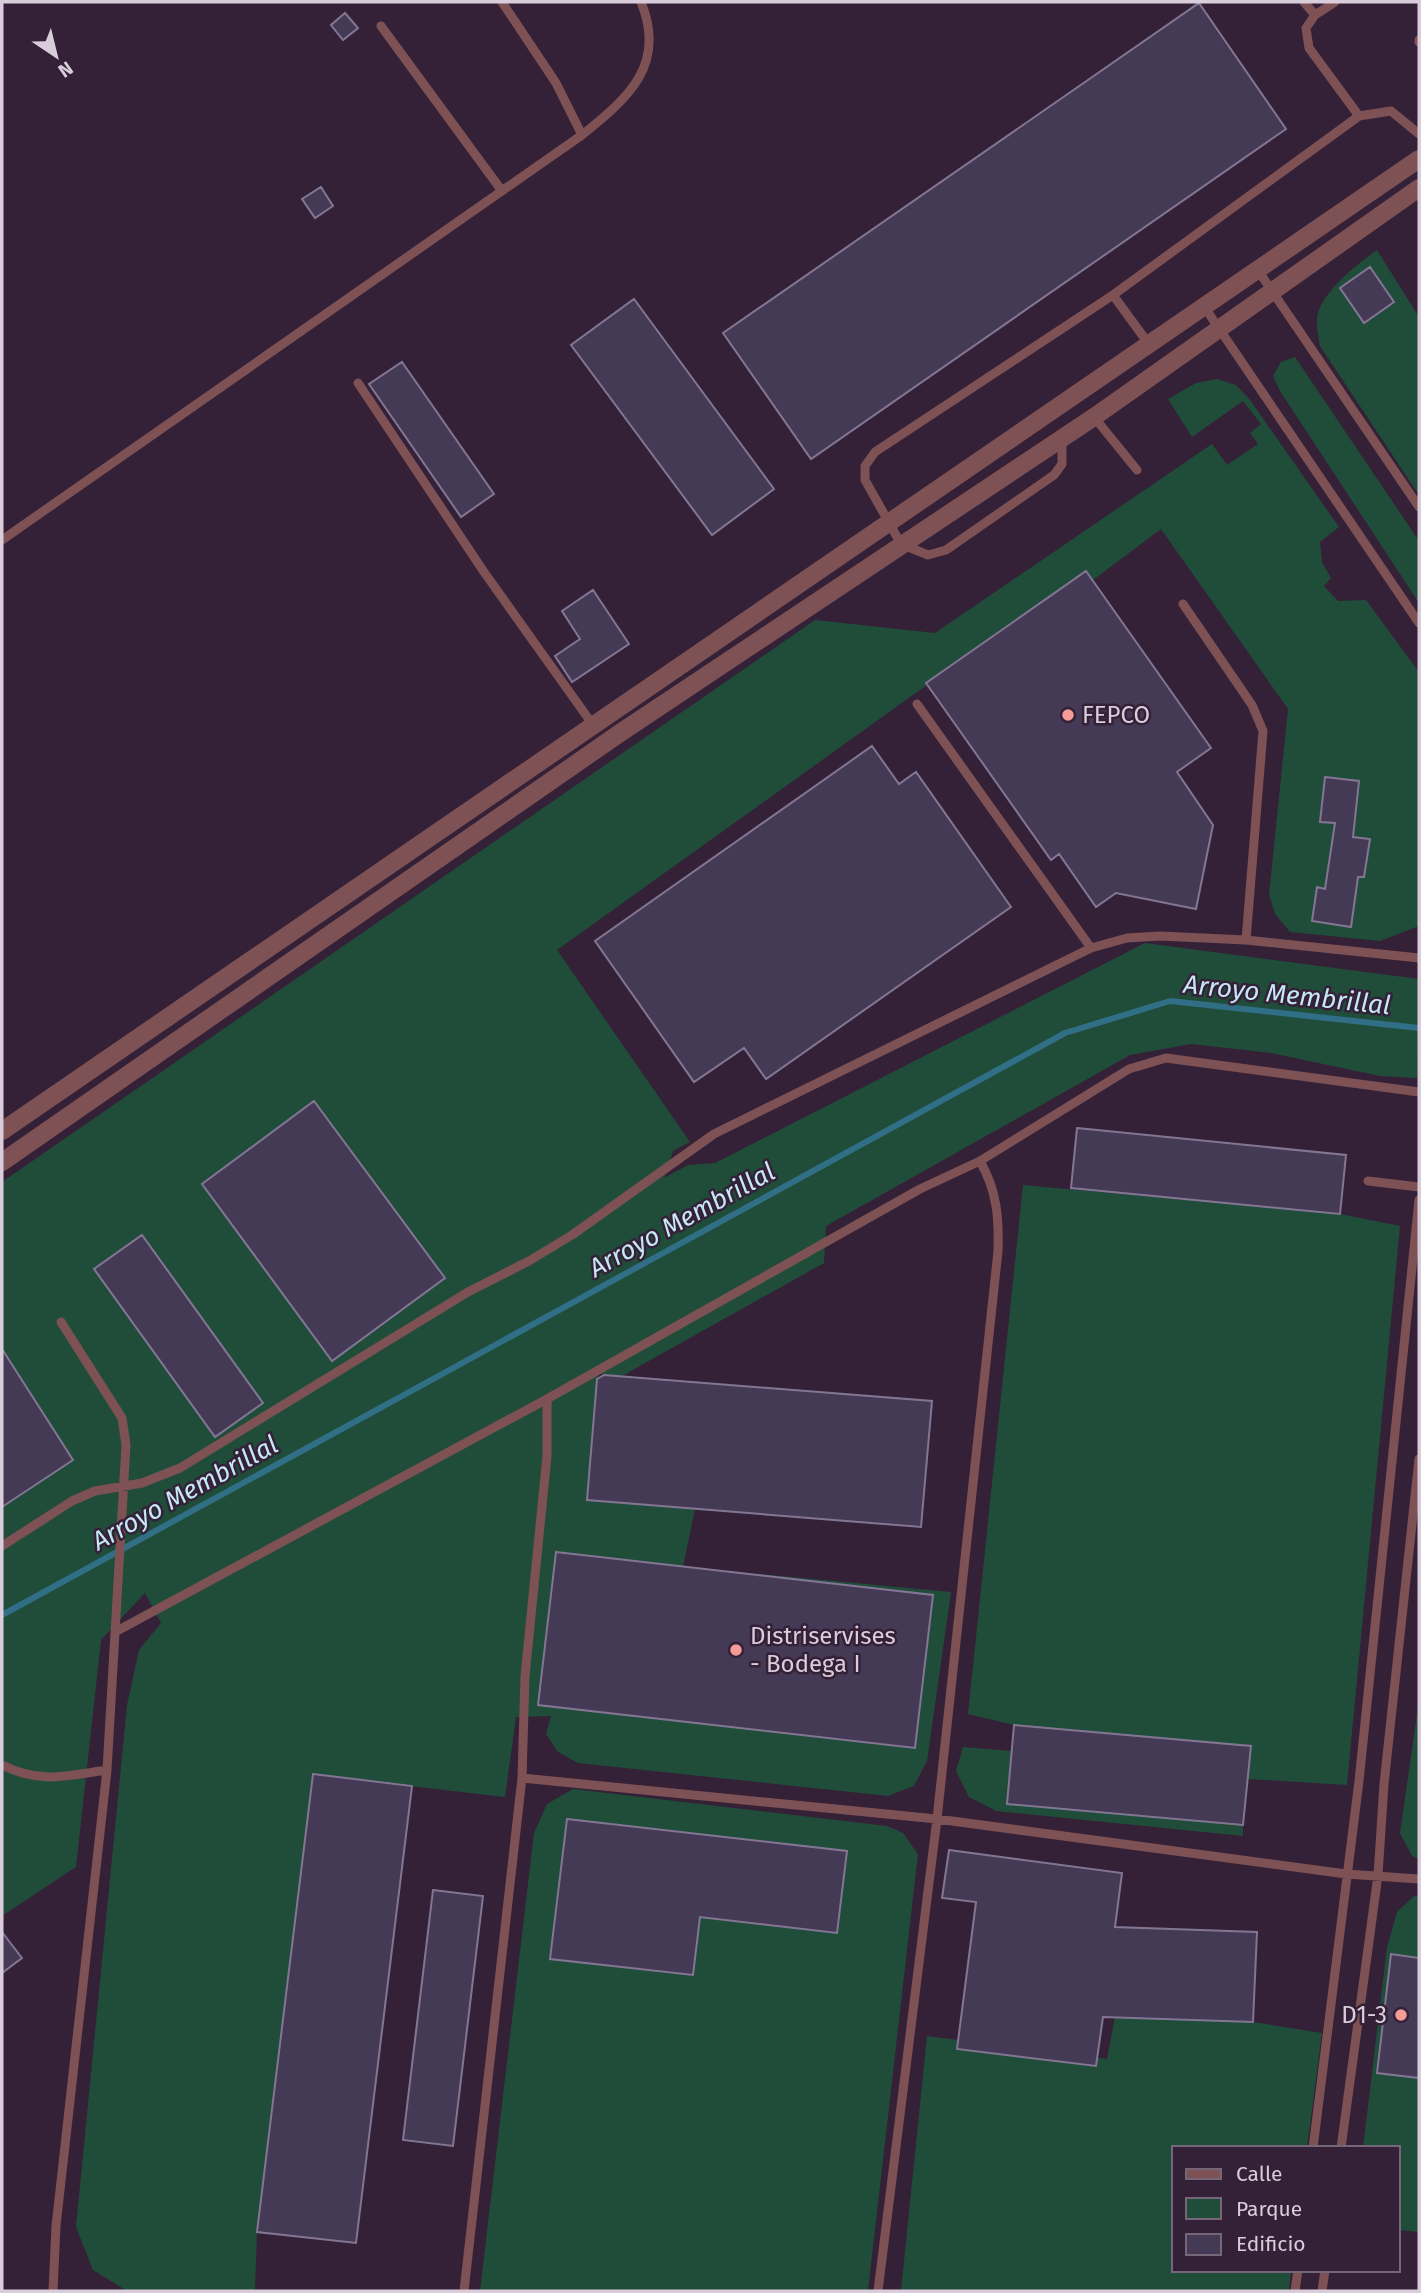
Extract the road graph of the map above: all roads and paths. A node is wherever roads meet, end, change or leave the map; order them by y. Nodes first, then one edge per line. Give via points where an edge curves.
1 (502, 2) edge
2 (641, 2) edge
3 (1304, 2) edge
4 (1335, 2) edge
5 (1315, 15) junction
6 (381, 26) dead end
7 (1359, 116) junction
8 (1419, 134) edge
9 (582, 135) junction
10 (1419, 159) edge
11 (1419, 188) edge
12 (502, 191) junction
13 (1257, 269) junction
14 (1272, 293) junction
15 (1113, 295) junction
16 (1203, 305) junction
17 (1220, 330) junction
18 (1148, 343) junction
19 (358, 383) dead end
20 (1094, 416) junction
21 (1062, 438) junction
22 (1138, 470) dead end
23 (1419, 507) edge
24 (888, 522) junction
25 (2, 540) edge
26 (901, 544) junction
27 (1183, 604) dead end
28 (1419, 623) edge
29 (917, 704) dead end
30 (593, 725) junction
31 (1246, 940) junction
32 (1091, 948) junction
33 (1419, 958) edge
34 (177, 1011) junction
35 (192, 1030) junction
36 (1419, 1092) edge
37 (2, 1131) edge
38 (980, 1161) junction
39 (2, 1162) edge
40 (1368, 1181) dead end
41 (1419, 1187) edge
42 (1419, 1200) edge
43 (61, 1322) dead end
44 (547, 1399) junction
45 (1419, 1459) edge
46 (125, 1485) junction
47 (2, 1546) edge
48 (115, 1632) junction
49 (2, 1765) edge
50 (107, 1770) junction
51 (522, 1778) junction
52 (937, 1819) junction
53 (1346, 1874) junction
54 (1378, 1875) junction
55 (1419, 1879) edge
56 (1313, 2146) edge
57 (1341, 2146) edge
58 (1298, 2272) edge
59 (1325, 2272) edge
60 (53, 2291) edge
61 (464, 2291) edge
62 (878, 2291) edge
63 (1295, 2291) edge
64 (1322, 2291) edge

1 - 9 lane via 556,83
2 - 9 lane via 650,25 647,65 623,102
3 - 5 lane
4 - 5 lane
5 - 7 lane via 1306,28 1309,48
6 - 12 lane
7 - 8 lane via 1391,111
7 - 15 lane
9 - 12 lane
10 - 13 street
11 - 14 street
12 - 25 lane
13 - 14 lane
13 - 16 street
14 - 17 street
14 - 23 lane
15 - 18 lane
15 - 24 lane via 875,452 865,466 865,480
16 - 17 lane
16 - 18 street
17 - 20 street
17 - 28 lane
18 - 24 street
19 - 30 lane
20 - 21 street
20 - 22 lane
21 - 26 street
21 - 26 lane via 1062,464 1054,475 946,550 928,555
24 - 26 lane
24 - 30 street
26 - 35 street
27 - 31 lane via 1252,705 1263,731
29 - 32 lane
30 - 34 street
31 - 32 lane via 1127,937
31 - 33 lane
32 - 46 lane via 714,1134 529,1261 468,1292 180,1468
34 - 35 street
34 - 37 street
35 - 39 street
36 - 38 lane via 1166,1058 1129,1069
38 - 44 lane via 920,1189
38 - 52 lane via 993,1184 999,1216 998,1251
40 - 41 lane
42 - 53 lane
43 - 46 lane via 122,1418
44 - 48 lane
44 - 51 lane via 547,1456 525,1676
45 - 54 lane
46 - 47 lane via 72,1501
46 - 48 lane
48 - 50 lane
49 - 50 lane via 25,1776 46,1779
50 - 60 lane via 55,2226
51 - 52 lane
51 - 61 lane
52 - 53 lane
52 - 62 lane
53 - 54 lane
53 - 56 lane
54 - 55 lane
54 - 57 lane
58 - 63 lane
59 - 64 lane

